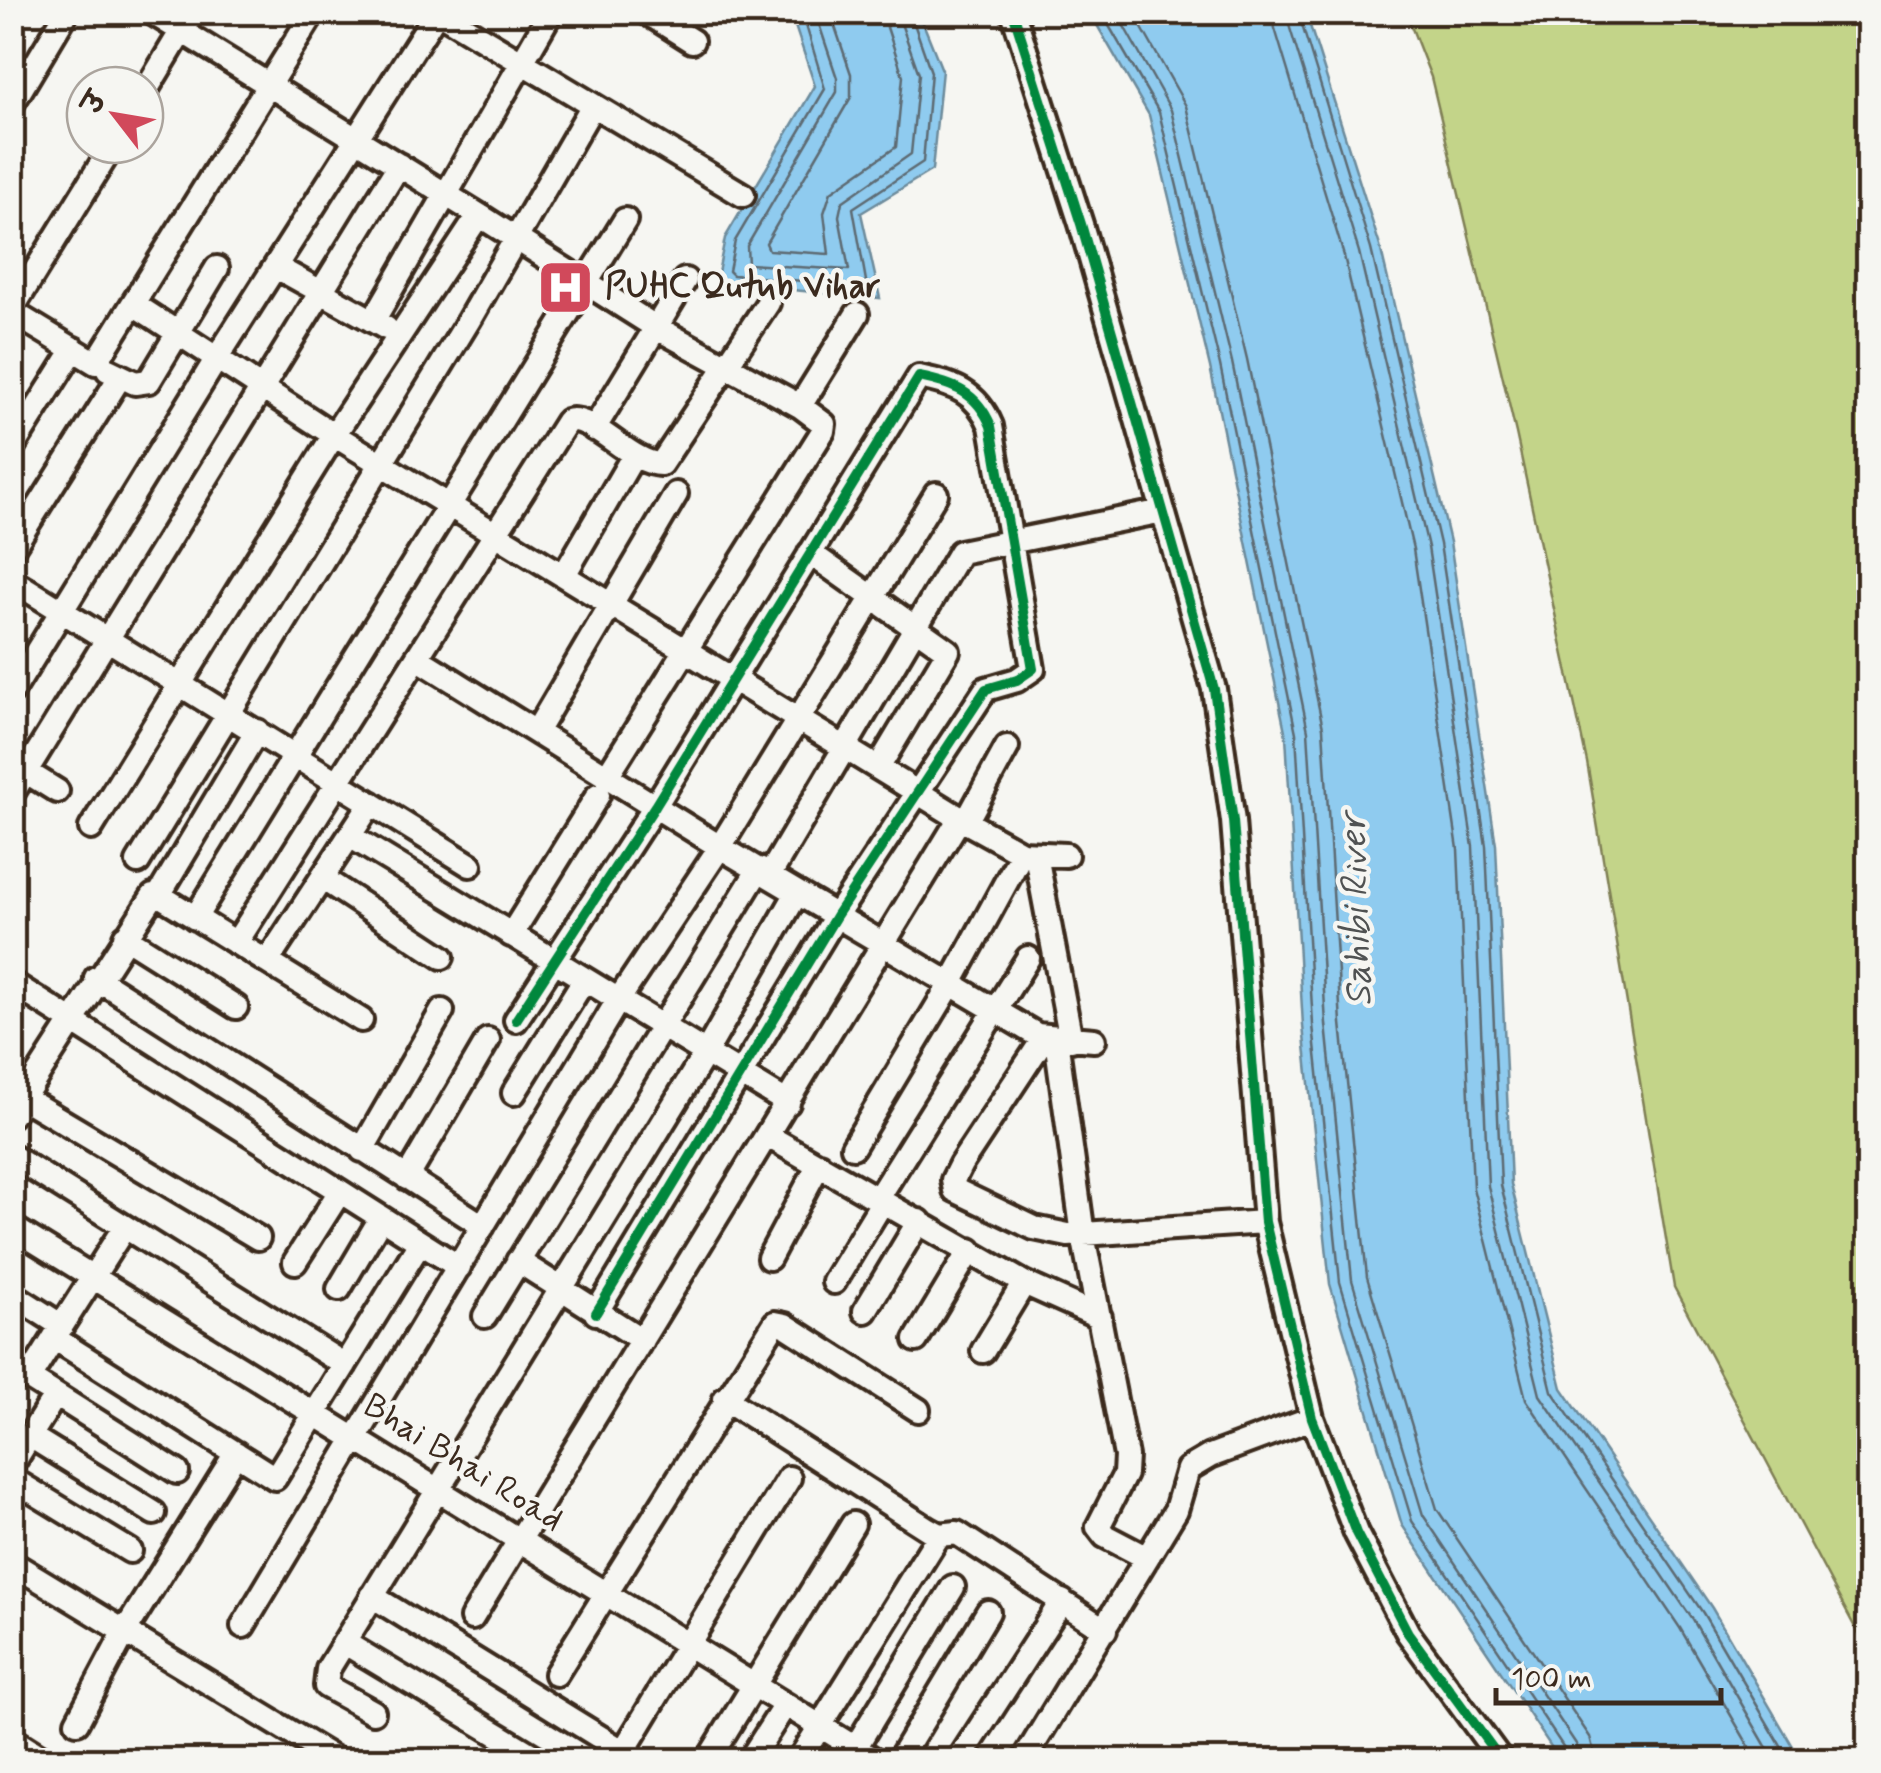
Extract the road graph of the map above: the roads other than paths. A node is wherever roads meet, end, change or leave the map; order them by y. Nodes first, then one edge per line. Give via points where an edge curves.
1 (67, 12) edge
2 (151, 12) edge
3 (314, 12) edge
4 (438, 12) edge
5 (551, 12) edge
6 (646, 12) edge
7 (1014, 12) edge
8 (187, 22) edge
9 (692, 42) dead end
10 (522, 62) junction
11 (161, 65) edge
12 (268, 84) junction
13 (12, 104) edge
14 (592, 106) junction
15 (357, 140) junction
16 (100, 165) edge
17 (399, 165) junction
18 (444, 193) junction
19 (743, 196) dead end
20 (478, 215) junction
21 (625, 220) dead end
22 (519, 238) junction
23 (217, 268) dead end
24 (278, 268) junction
25 (586, 280) junction
26 (685, 280) dead end
27 (324, 294) junction
28 (768, 303) dead end
29 (135, 305) junction
30 (12, 311) edge
31 (857, 314) dead end
32 (373, 320) junction
33 (657, 328) junction
34 (180, 332) junction
35 (402, 338) junction
36 (74, 350) junction
37 (217, 358) junction
38 (96, 363) junction
39 (727, 367) junction
40 (120, 376) junction
41 (265, 388) junction
42 (800, 406) junction
43 (594, 429) junction
44 (334, 435) junction
45 (12, 448) edge
46 (634, 455) junction
47 (380, 461) junction
48 (676, 494) dead end
49 (936, 494) dead end
50 (450, 506) junction
51 (1163, 510) junction
52 (496, 534) junction
53 (1009, 540) junction
54 (12, 549) edge
55 (810, 553) junction
56 (564, 575) junction
57 (12, 580) edge
58 (873, 597) junction
59 (611, 604) junction
60 (62, 611) junction
61 (918, 627) junction
62 (110, 640) junction
63 (685, 649) junction
64 (417, 658) junction
65 (731, 678) junction
66 (178, 684) junction
67 (12, 692) edge
68 (226, 712) junction
69 (798, 719) junction
70 (257, 732) junction
71 (536, 732) junction
72 (1006, 747) dead end
73 (845, 748) junction
74 (294, 755) junction
75 (19, 767) edge
76 (878, 768) junction
77 (338, 782) junction
78 (602, 785) junction
79 (57, 791) dead end
80 (919, 793) junction
81 (12, 794) edge
82 (371, 803) junction
83 (655, 806) junction
84 (963, 820) junction
85 (91, 828) dead end
86 (350, 836) junction
87 (720, 846) junction
88 (1029, 854) junction
89 (1066, 854) dead end
90 (138, 862) dead end
91 (470, 864) dead end
92 (764, 872) junction
93 (322, 878) junction
94 (797, 892) junction
95 (159, 895) junction
96 (836, 916) junction
97 (196, 918) junction
98 (511, 935) junction
99 (125, 936) junction
100 (236, 943) junction
101 (885, 946) junction
102 (442, 957) dead end
103 (1028, 958) dead end
104 (267, 962) junction
105 (555, 962) junction
106 (96, 978) junction
107 (584, 980) junction
108 (12, 984) edge
109 (950, 985) junction
110 (618, 1002) junction
111 (236, 1007) dead end
112 (994, 1010) junction
113 (442, 1011) dead end
114 (361, 1020) dead end
115 (516, 1020) dead end
116 (68, 1022) junction
117 (662, 1029) junction
118 (1066, 1039) junction
119 (488, 1040) dead end
120 (705, 1054) junction
121 (741, 1076) junction
122 (514, 1093) dead end
123 (788, 1103) junction
124 (18, 1106) edge
125 (768, 1136) junction
126 (853, 1147) dead end
127 (362, 1150) junction
128 (12, 1156) edge
129 (819, 1164) junction
130 (407, 1178) junction
131 (339, 1192) junction
132 (880, 1199) junction
133 (381, 1218) junction
134 (918, 1221) junction
135 (1265, 1222) junction
136 (484, 1226) junction
137 (12, 1227) edge
138 (124, 1228) junction
139 (1083, 1234) junction
140 (258, 1238) dead end
141 (420, 1243) junction
142 (970, 1250) junction
143 (768, 1258) dead end
144 (518, 1261) junction
145 (295, 1262) dead end
146 (459, 1267) junction
147 (92, 1277) junction
148 (834, 1282) dead end
149 (1024, 1283) junction
150 (339, 1289) dead end
151 (561, 1289) junction
152 (12, 1294) edge
153 (865, 1311) dead end
154 (596, 1313) junction
155 (485, 1316) dead end
156 (1100, 1317) junction
157 (58, 1332) junction
158 (642, 1340) junction
159 (916, 1340) dead end
160 (982, 1351) dead end
161 (345, 1365) junction
162 (55, 1396) junction
163 (725, 1399) junction
164 (918, 1410) dead end
165 (315, 1413) junction
166 (1312, 1418) junction
167 (30, 1436) junction
168 (355, 1438) junction
169 (236, 1453) junction
170 (12, 1465) edge
171 (177, 1472) dead end
172 (789, 1478) dead end
173 (12, 1479) edge
174 (438, 1489) junction
175 (154, 1513) dead end
176 (852, 1524) dead end
177 (939, 1535) junction
178 (521, 1540) junction
179 (130, 1551) dead end
180 (1147, 1558) junction
181 (12, 1563) edge
182 (953, 1587) dead end
183 (607, 1594) junction
184 (372, 1596) junction
185 (1062, 1602) junction
186 (988, 1612) dead end
187 (472, 1618) dead end
188 (243, 1626) dead end
189 (1105, 1630) junction
190 (124, 1633) junction
191 (344, 1643) junction
192 (689, 1645) junction
193 (556, 1674) dead end
194 (756, 1686) junction
195 (785, 1705) junction
196 (373, 1712) dead end
197 (76, 1722) dead end
198 (820, 1726) junction
199 (12, 1739) edge
200 (621, 1756) edge
201 (859, 1756) edge
202 (45, 1760) edge
203 (336, 1760) edge
204 (540, 1760) edge
205 (708, 1760) edge
206 (750, 1760) edge
207 (799, 1760) edge
208 (900, 1760) edge
209 (959, 1760) edge
210 (1024, 1760) edge
211 (1501, 1760) edge

1 - 13 street
2 - 8 street
3 - 12 street
4 - 10 street
4 - 15 street
5 - 10 street
6 - 9 street
7 - 51 street
8 - 11 street
8 - 12 street
10 - 14 street
10 - 18 street
12 - 15 street
12 - 29 street
14 - 19 street
14 - 22 street
15 - 17 street
15 - 24 street
16 - 30 street
17 - 18 street
17 - 27 street
18 - 20 street
18 - 32 street
20 - 22 street
20 - 35 street
21 - 25 street
22 - 25 street
22 - 47 street
23 - 34 street
24 - 27 street
24 - 37 street
25 - 33 street
25 - 50 street
26 - 33 street
27 - 32 street
27 - 41 street
28 - 39 street
29 - 34 street
29 - 38 street
30 - 36 street
31 - 42 street
32 - 35 street
33 - 39 street
33 - 43 street
34 - 37 street
34 - 40 street via 150,381
35 - 44 street
36 - 38 street
36 - 45 street
37 - 41 street
37 - 60 street
38 - 40 street
39 - 42 street
39 - 46 street via 667,459 654,465
40 - 54 street
41 - 44 street
41 - 62 street
42 - 63 street via 820,419 824,432
43 - 46 street
43 - 52 street via 567,421
44 - 47 street
44 - 66 street
46 - 56 street
47 - 50 street
47 - 68 street
48 - 59 street
49 - 58 street
50 - 52 street
50 - 74 street
51 - 53 street
51 - 135 street via 1202,638 1226,761
52 - 56 street
52 - 64 street
53 - 55 street via 984,409 954,385 919,377
53 - 61 street via 960,552
53 - 80 street via 1033,669 986,689
55 - 58 street
55 - 65 street
56 - 59 street
57 - 60 street
58 - 61 street
58 - 69 street
59 - 63 street
59 - 71 street
60 - 62 street
60 - 67 street
61 - 73 street
61 - 76 street via 947,656
62 - 66 street
62 - 75 street
63 - 65 street
63 - 78 street
64 - 71 street
64 - 77 street
65 - 69 street
65 - 83 street
66 - 68 street
66 - 85 street
68 - 70 street
68 - 90 street
69 - 73 street
69 - 87 street
70 - 74 street
70 - 95 street
71 - 78 street
72 - 84 street
73 - 76 street
73 - 92 street
74 - 77 street
74 - 97 street
75 - 79 street
75 - 81 street
76 - 80 street
77 - 82 street
77 - 100 street
78 - 83 street
78 - 98 street
80 - 84 street
80 - 96 street
82 - 86 street
82 - 91 street
83 - 87 street
83 - 105 street
84 - 88 street
84 - 101 street
86 - 93 street
86 - 98 street
87 - 92 street
87 - 110 street
88 - 89 street
88 - 109 street
88 - 118 street
92 - 94 street
92 - 117 street
93 - 102 street
93 - 104 street
94 - 96 street
94 - 120 street
95 - 97 street
95 - 99 street via 146,900
96 - 101 street
96 - 121 street
97 - 100 street
98 - 105 street
99 - 106 street
99 - 111 street
100 - 104 street
101 - 109 street
101 - 123 street
103 - 112 street
104 - 114 street
105 - 107 street
105 - 115 street
106 - 116 street
106 - 127 street
107 - 110 street
107 - 122 street
108 - 116 street
109 - 112 street
109 - 126 street
110 - 117 street
110 - 136 street
112 - 118 street
112 - 132 street
113 - 127 street
116 - 124 street
116 - 131 street
117 - 120 street
117 - 144 street
118 - 139 street
118 - 139 street via 961,1164 952,1186 1034,1228
119 - 130 street
120 - 121 street
120 - 151 street
121 - 123 street
121 - 154 street
123 - 125 street
124 - 140 street
125 - 129 street
125 - 158 street
127 - 130 street
128 - 138 street
129 - 132 street
129 - 143 street
130 - 136 street
131 - 133 street
131 - 145 street
132 - 134 street
132 - 148 street
133 - 141 street
133 - 150 street
134 - 142 street
134 - 153 street
135 - 139 street
135 - 166 street
136 - 146 street
137 - 147 street, Bhai Bhai Road
138 - 147 street
138 - 161 street
139 - 156 street
141 - 146 street
141 - 161 street
142 - 149 street
142 - 159 street
144 - 151 street
144 - 155 street
146 - 168 street
147 - 157 street
147 - 165 street, Bhai Bhai Road
149 - 156 street
149 - 160 street
151 - 154 street
151 - 174 street
152 - 157 street
154 - 158 street
156 - 180 street via 1126,1456 1125,1474 1099,1531
157 - 162 street via 29,1374
157 - 169 street
158 - 178 street
161 - 165 street
162 - 167 street
162 - 171 street
163 - 164 street via 769,1328 780,1323
163 - 177 street
163 - 183 street
165 - 168 street, Bhai Bhai Road
165 - 169 street via 276,1478
166 - 180 street via 1195,1462
166 - 211 street via 1356,1533 1408,1633
167 - 170 street
167 - 175 street
168 - 174 street, Bhai Bhai Road
168 - 188 street
169 - 190 street
172 - 192 street
173 - 179 street
174 - 178 street, Bhai Bhai Road
174 - 184 street
176 - 194 street
177 - 185 street via 957,1533
177 - 198 street
178 - 183 street, Bhai Bhai Road
178 - 187 street
180 - 189 street
181 - 190 street
182 - 201 street
183 - 192 street, Bhai Bhai Road
183 - 193 street
184 - 191 street
184 - 200 street
185 - 189 street
185 - 209 street
186 - 208 street
189 - 210 street
190 - 197 street
190 - 203 street
191 - 196 street via 326,1686
191 - 204 street
192 - 194 street, Bhai Bhai Road
192 - 200 street
194 - 195 street, Bhai Bhai Road
194 - 205 street
195 - 198 street, Bhai Bhai Road
195 - 206 street
198 - 201 street, Bhai Bhai Road
198 - 207 street
199 - 202 street

